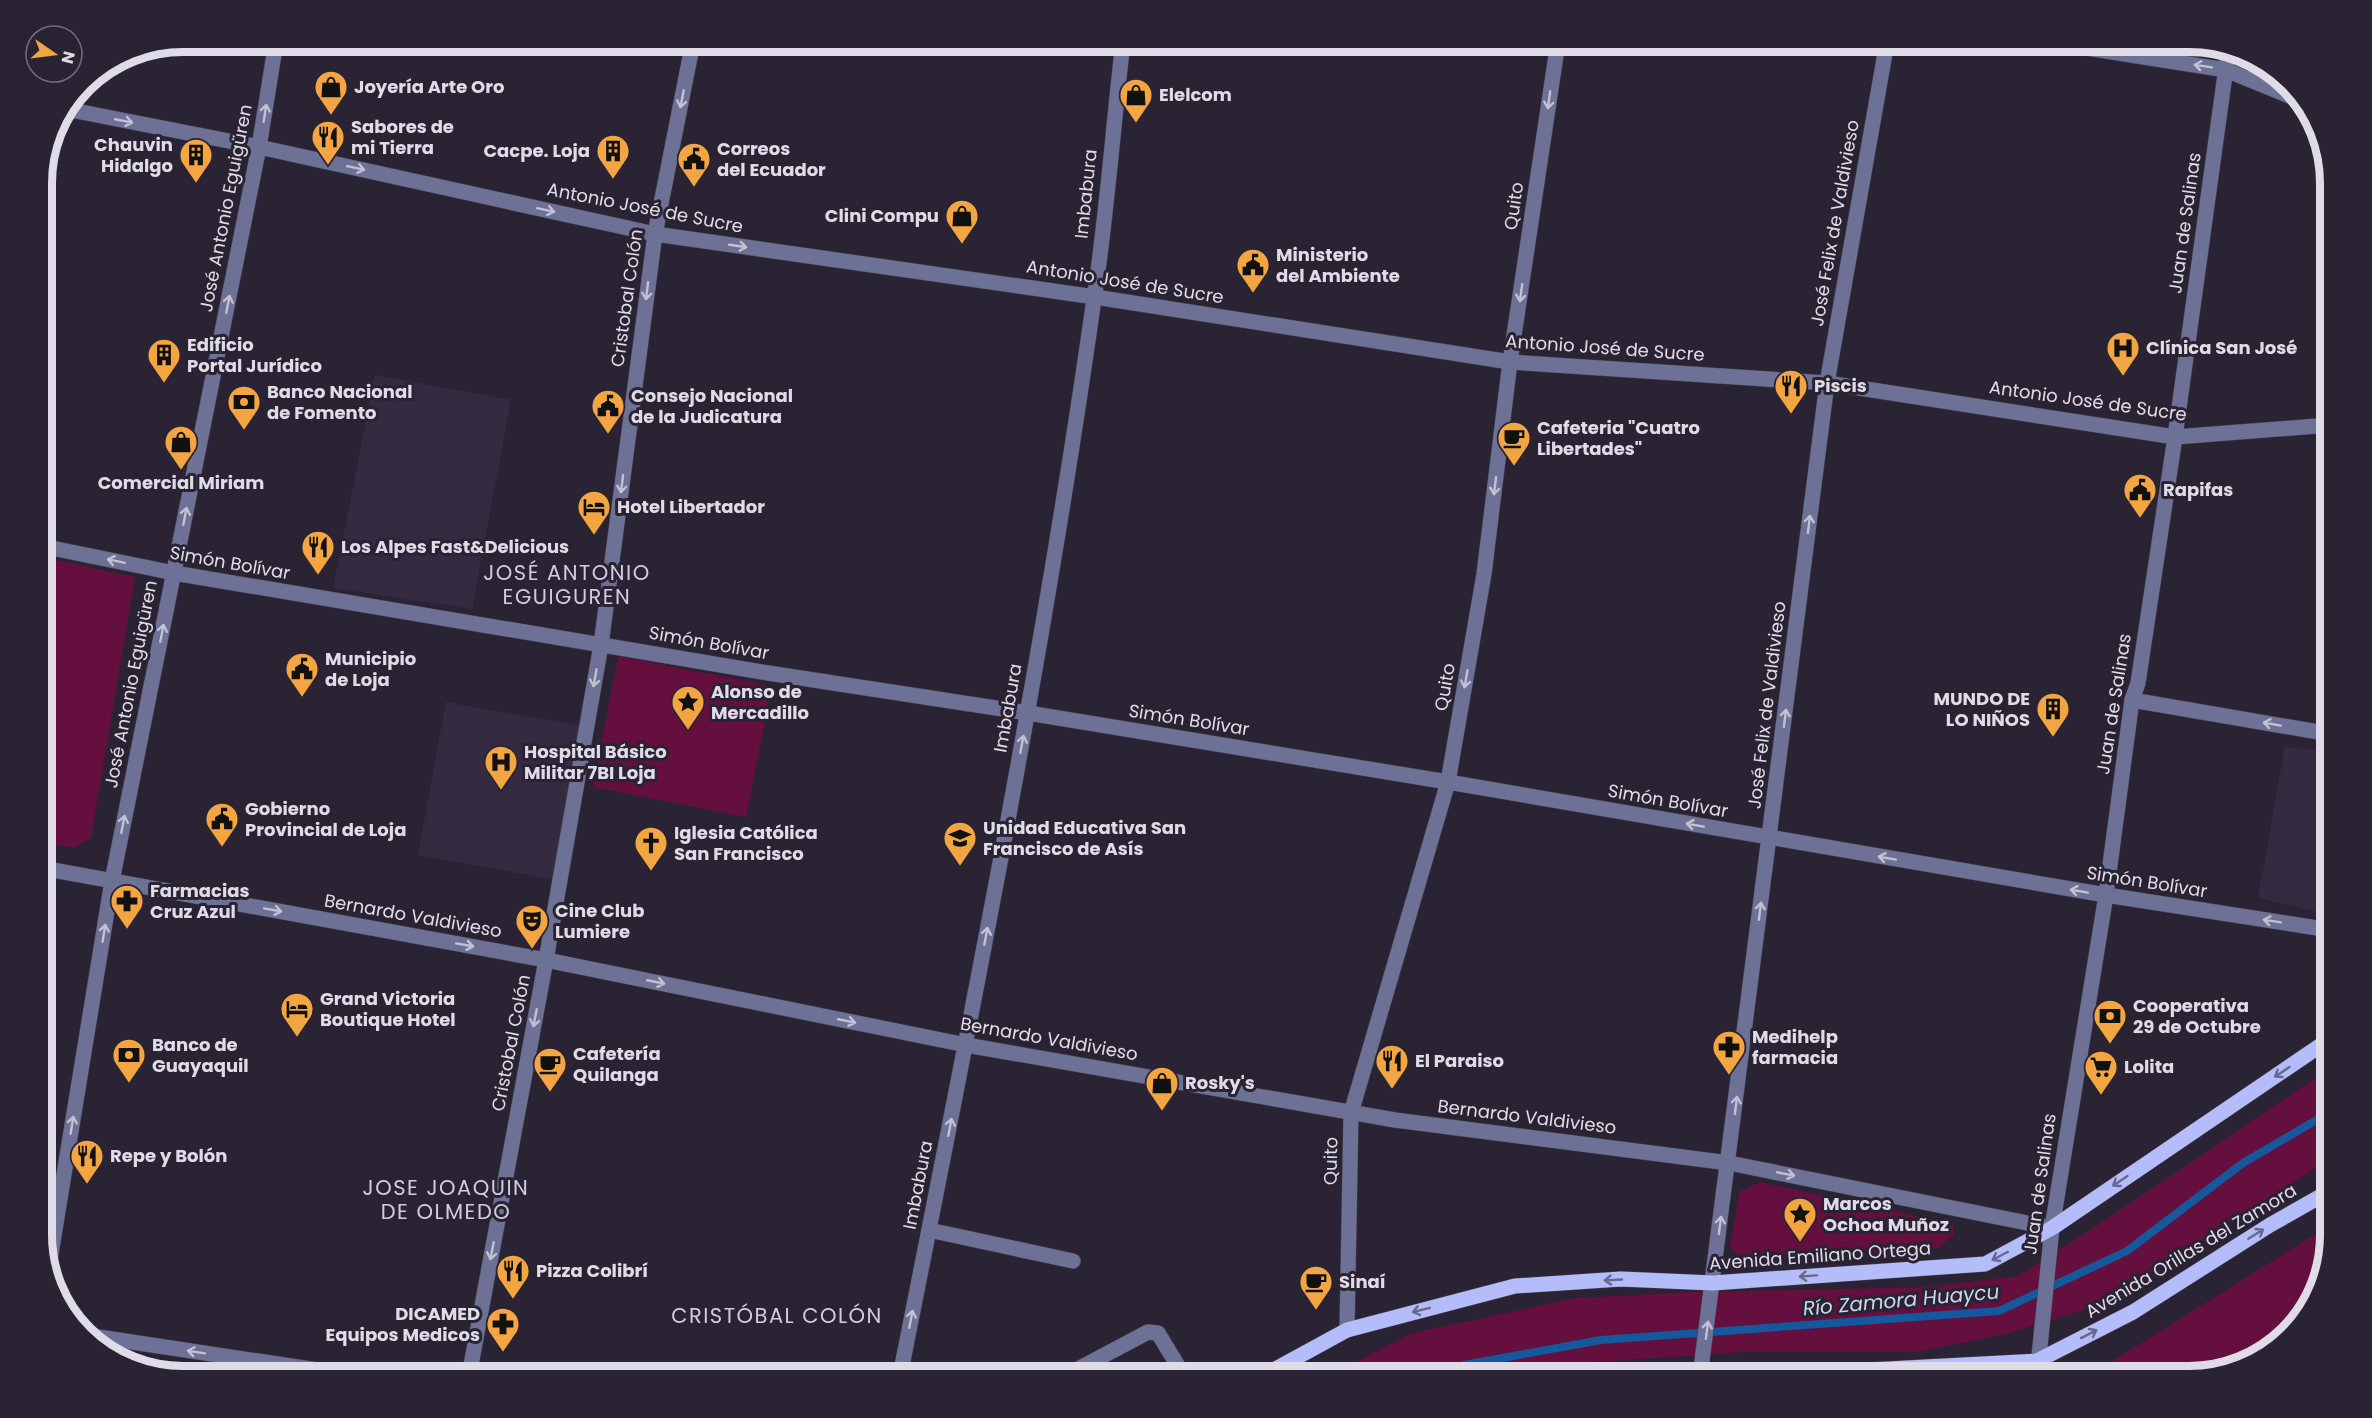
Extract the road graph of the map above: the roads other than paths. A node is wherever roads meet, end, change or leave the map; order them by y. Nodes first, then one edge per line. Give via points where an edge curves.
1 (1556, 52) edge
2 (1885, 52) edge
3 (2112, 52) edge
4 (274, 53) edge
5 (691, 53) edge
6 (1122, 53) edge
7 (2227, 59) edge
8 (2226, 70) junction
9 (2283, 93) edge
10 (75, 112) edge
11 (259, 147) junction
12 (655, 234) junction
13 (1095, 297) junction
14 (1510, 362) junction
15 (1827, 383) junction
16 (2319, 426) edge
17 (2175, 437) junction
18 (53, 548) edge
19 (174, 573) junction
20 (601, 645) junction
21 (2132, 700) junction
22 (1028, 713) junction
23 (2320, 732) edge
24 (1449, 782) junction
25 (1769, 838) junction
26 (53, 870) edge
27 (112, 881) junction
28 (2106, 895) junction
29 (2320, 928) edge
30 (546, 960) junction
31 (966, 1045) junction
32 (2320, 1046) edge
33 (1351, 1113) junction
34 (1729, 1163) junction
35 (2320, 1197) edge
36 (2052, 1228) junction
37 (929, 1230) junction
38 (53, 1242) edge
39 (1073, 1261) dead end
40 (1713, 1283) junction
41 (1347, 1330) junction
42 (104, 1338) edge
43 (291, 1366) edge
44 (471, 1366) edge
45 (902, 1366) edge
46 (1084, 1366) edge
47 (1178, 1366) edge
48 (1281, 1366) edge
49 (1701, 1366) edge
50 (2037, 1366) edge
51 (2040, 1366) edge

1 -> 14 street, Quito
2 - 15 street, José Felix de Valdivieso
8 -> 3 street
11 -> 4 street, José Antonio Eguigüren
5 -> 12 street, Cristobal Colón
6 - 13 street, Imbabura
7 - 8 street, Juan de Salinas
8 - 9 street
8 - 17 street, Juan de Salinas
10 -> 11 street, Antonio José de Sucre
11 -> 12 street, Antonio José de Sucre
19 -> 11 street, José Antonio Eguigüren
12 -> 13 street, Antonio José de Sucre
12 -> 20 street, Cristobal Colón
13 - 14 street, Antonio José de Sucre
13 - 22 street, Imbabura
14 - 15 street, Antonio José de Sucre
14 -> 24 street, Quito via 1484,574
15 - 17 street, Antonio José de Sucre
25 -> 15 street, José Felix de Valdivieso
16 - 17 street, Antonio José de Sucre
17 - 21 street, Juan de Salinas via 2138,683
19 -> 18 street, Simón Bolívar
19 - 20 street, Simón Bolívar
27 -> 19 street, José Antonio Eguigüren
20 - 22 street, Simón Bolívar
20 -> 30 street, Cristobal Colón
23 -> 21 street
21 - 28 street, Juan de Salinas
22 - 24 street, Simón Bolívar
31 -> 22 street, Imbabura
25 -> 24 street, Simón Bolívar
24 - 33 street, Quito
28 -> 25 street, Simón Bolívar
34 -> 25 street, José Felix de Valdivieso
26 - 27 street, Bernardo Valdivieso
27 -> 30 street, Bernardo Valdivieso
38 -> 27 street, José Antonio Eguigüren
29 -> 28 street, Simón Bolívar
28 - 36 street, Juan de Salinas
30 -> 31 street, Bernardo Valdivieso
30 -> 44 street, Cristobal Colón
31 - 33 street, Bernardo Valdivieso
37 -> 31 street, Imbabura
32 -> 36 main road, Avenida Emiliano Ortega
33 - 34 street, Bernardo Valdivieso
33 - 41 street, Quito
34 -> 36 street, Bernardo Valdivieso
40 -> 34 street, José Felix de Valdivieso
51 -> 35 main road, Avenida Orillas del Zamora
36 -> 40 main road, Avenida Emiliano Ortega via 1985,1264
36 - 50 street, Juan de Salinas
37 - 39 street
45 -> 37 street, Imbabura
40 -> 41 main road, Avenida Emiliano Ortega via 1621,1279 1515,1286
49 -> 40 street, José Felix de Valdivieso
41 - 48 main road, Avenida Emiliano Ortega
43 -> 42 street
46 - 47 street via 1148,1332 1158,1333

